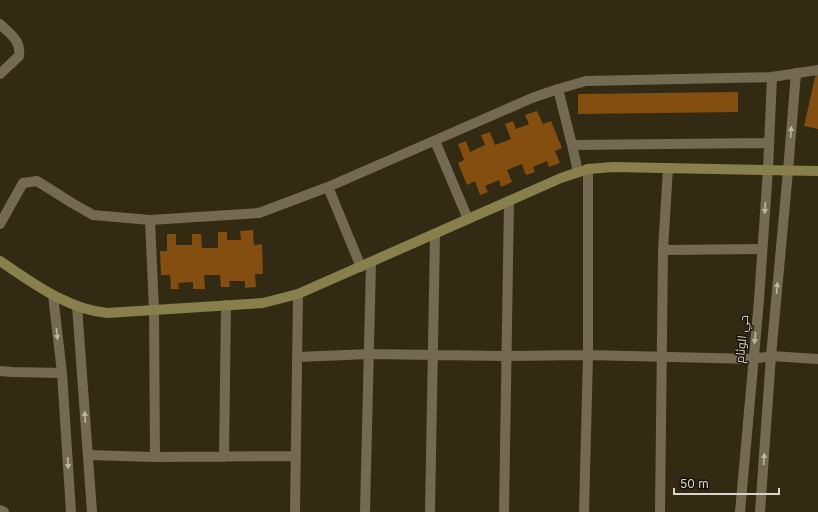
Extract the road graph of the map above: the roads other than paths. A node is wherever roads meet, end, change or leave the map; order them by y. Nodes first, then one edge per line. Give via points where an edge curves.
1 (0, 24) edge
2 (818, 70) edge
3 (796, 73) junction
4 (0, 74) edge
5 (772, 77) junction
6 (558, 89) junction
7 (435, 141) junction
8 (769, 143) junction
9 (572, 145) junction
10 (668, 168) junction
11 (588, 169) junction
12 (768, 169) junction
13 (788, 170) junction
14 (818, 171) edge
15 (578, 172) junction
16 (328, 187) junction
17 (509, 201) junction
18 (468, 219) junction
19 (150, 220) junction
20 (0, 224) edge
21 (435, 234) junction
22 (664, 250) junction
23 (762, 250) junction
24 (371, 263) junction
25 (1, 264) edge
26 (361, 267) junction
27 (298, 294) junction
28 (53, 295) junction
29 (226, 305) junction
30 (77, 306) junction
31 (154, 310) junction
32 (369, 354) junction
33 (433, 355) junction
34 (588, 355) junction
35 (506, 356) junction
36 (771, 356) junction
37 (298, 357) junction
38 (662, 358) junction
39 (753, 359) junction
40 (818, 359) edge
41 (0, 370) edge
42 (62, 373) junction
43 (88, 455) junction
44 (295, 456) junction
45 (155, 457) junction
46 (224, 457) junction
47 (0, 510) edge
48 (4, 512) edge
49 (71, 512) edge
50 (92, 512) edge
51 (295, 512) edge
52 (366, 512) edge
53 (430, 512) edge
54 (504, 512) edge
55 (584, 512) edge
56 (660, 512) edge
57 (740, 512) edge
58 (760, 512) edge

1 - 4 street via 20,47 19,56
2 - 3 street
3 - 5 street
13 -> 3 street
5 - 6 street via 586,81
5 - 8 street, حي الوئام
6 - 7 street
6 - 9 street
7 - 16 street
7 - 18 street
8 - 9 street
8 - 12 street, حي الوئام
9 - 15 street
10 - 11 main road
10 - 12 main road
10 - 22 street
11 - 15 main road
11 - 34 street
12 - 13 main road
12 -> 23 street, حي الوئام
13 - 14 main road
36 -> 13 street
15 - 17 main road
16 - 19 street via 259,213
16 - 26 street
17 - 18 main road
17 - 35 street
18 - 21 main road
19 - 20 street via 93,215 36,180 24,183
19 - 31 street
21 - 24 main road
21 - 33 street
22 - 23 street
22 - 38 street
23 -> 39 street, حي الوئام
24 - 26 main road
24 - 32 street
25 - 28 main road
26 - 27 main road
27 - 29 main road via 263,303
27 - 37 street
28 - 30 main road
28 -> 42 street
29 - 31 main road
29 - 46 street
30 - 31 main road via 107,313
43 -> 30 street
31 - 45 street
32 - 33 street
32 - 37 street
32 - 52 street
33 - 35 street
33 - 53 street
34 - 35 street
34 - 38 street
34 - 55 street
35 - 54 street
36 - 39 street
36 - 40 street
58 -> 36 street
37 - 44 street
38 - 39 street
38 - 56 street
39 - 57 street, حي الوئام
41 - 42 street
42 -> 49 street
43 - 45 street
43 - 50 street
44 - 46 street
44 - 51 street
45 - 46 street
47 - 48 street

